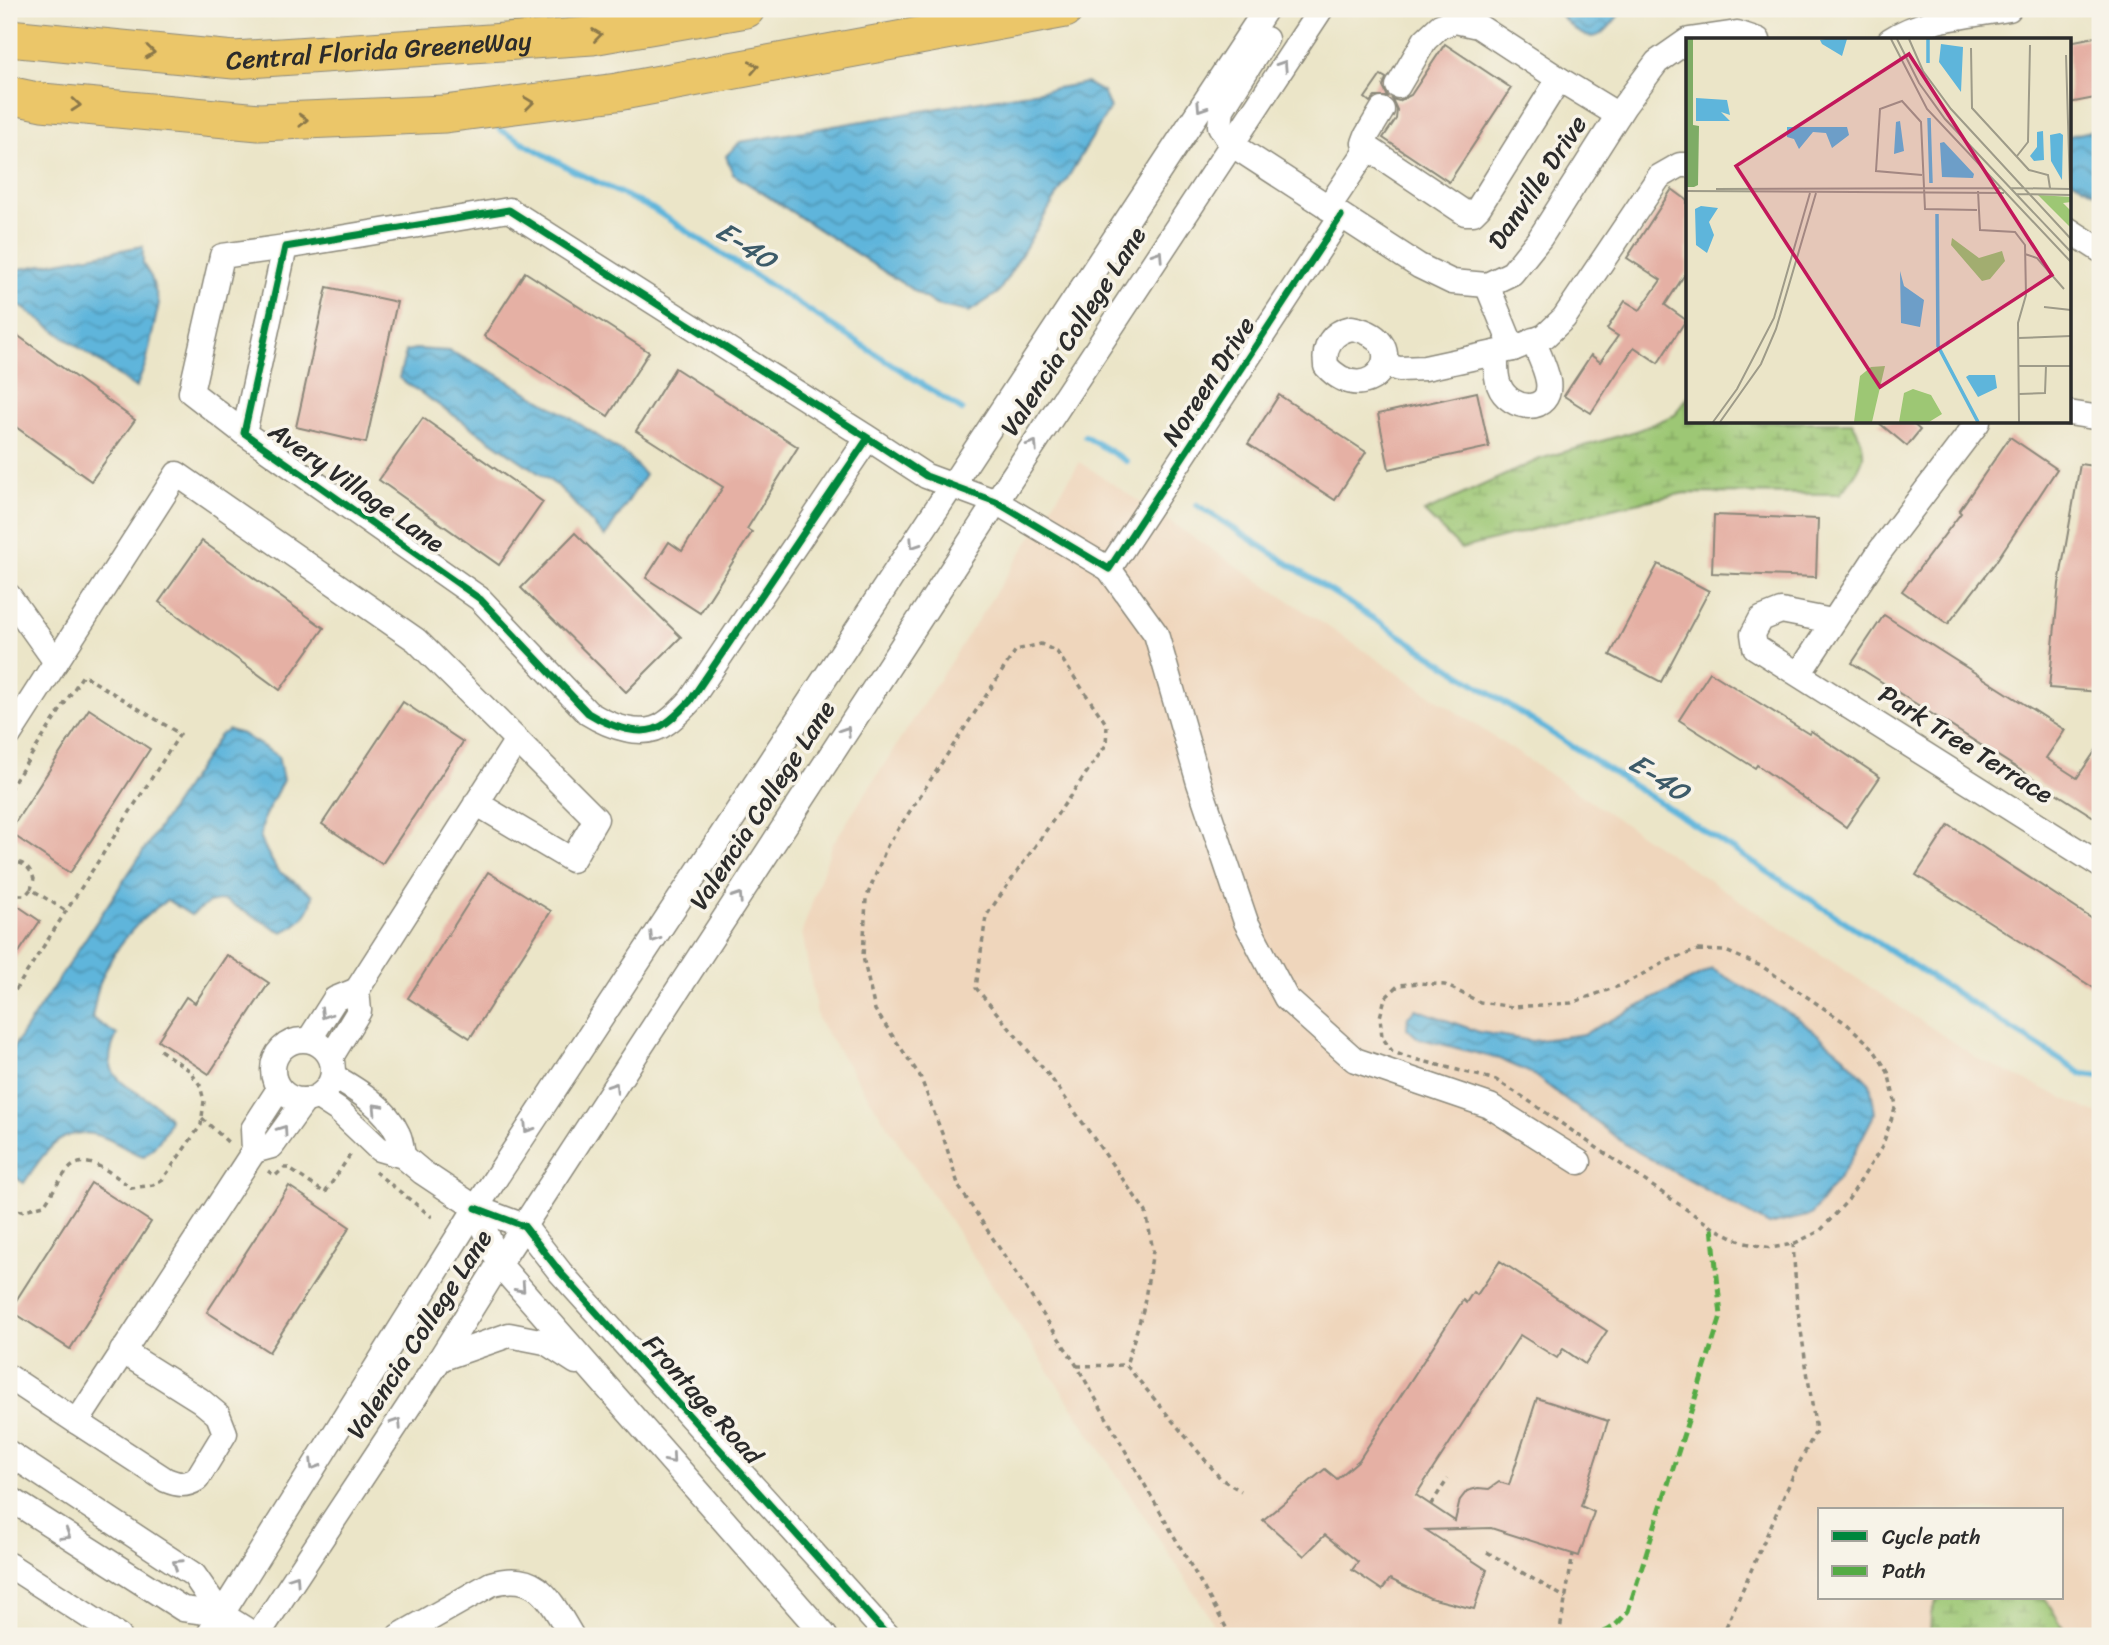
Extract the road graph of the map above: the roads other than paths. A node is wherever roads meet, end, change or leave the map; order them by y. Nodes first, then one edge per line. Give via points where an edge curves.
1 (746, 9) edge
2 (1065, 9) edge
3 (1266, 9) edge
4 (1273, 9) edge
5 (1321, 9) edge
6 (2008, 9) edge
7 (9, 38) edge
8 (1706, 38) edge
9 (1752, 38) edge
10 (1894, 38) edge
11 (1686, 42) edge
12 (1559, 79) junction
13 (1398, 86) dead end
14 (9, 95) edge
15 (1382, 110) dead end
16 (1618, 115) junction
17 (1231, 144) junction
18 (1368, 148) junction
19 (1686, 165) edge
20 (1334, 212) junction
21 (2070, 231) edge
22 (285, 247) junction
23 (2100, 250) edge
24 (1487, 285) junction
25 (1514, 347) junction
26 (1385, 365) dead end
27 (2070, 413) edge
28 (2100, 418) edge
29 (1976, 424) edge
30 (244, 433) junction
31 (868, 438) junction
32 (952, 487) junction
33 (996, 502) junction
34 (1110, 569) junction
35 (9, 596) edge
36 (1832, 621) junction
37 (56, 662) junction
38 (1799, 674) junction
39 (9, 735) edge
40 (517, 740) junction
41 (476, 803) junction
42 (2100, 865) edge
43 (357, 990) junction
44 (309, 1040) junction
45 (332, 1067) junction
46 (279, 1089) junction
47 (312, 1098) junction
48 (251, 1156) junction
49 (403, 1156) junction
50 (1579, 1162) dead end
51 (475, 1208) junction
52 (524, 1226) junction
53 (499, 1264) junction
54 (122, 1351) junction
55 (440, 1359) junction
56 (596, 1374) junction
57 (9, 1377) edge
58 (77, 1422) junction
59 (9, 1453) edge
60 (9, 1498) edge
61 (9, 1565) edge
62 (221, 1614) junction
63 (571, 1634) dead end
64 (119, 1636) edge
65 (208, 1636) edge
66 (257, 1636) edge
67 (398, 1636) edge
68 (825, 1636) edge
69 (888, 1636) edge

7 -> 1 highway, Central Florida GreeneWay via 234,60 593,36
14 -> 2 highway via 259,122 445,114 617,92
3 -> 32 street, Valencia College Lane
4 - 17 street via 1272,29 1222,108 1220,126
17 -> 5 street, Valencia College Lane
6 - 10 street via 1926,23
8 - 9 street, Danville Drive via 1737,33
11 - 16 street, Danville Drive via 1657,62
12 - 13 street via 1478,26 1455,22 1440,26 1425,40
12 - 16 street
12 - 18 street via 1473,213 1465,213
15 - 18 street, Noreen Drive via 1364,143
16 - 24 street, Danville Drive via 1540,237 1512,273
17 - 20 street, Danville Drive
33 -> 17 street, Valencia College Lane
18 - 20 street, Noreen Drive
19 - 25 street via 1659,177 1564,318 1545,336
20 - 24 street, Danville Drive via 1452,282
20 - 34 street, Noreen Drive
21 - 23 street
22 - 30 street, Avery Village Lane
22 - 30 street via 222,256 194,379 191,393
22 - 31 street via 509,210
24 - 25 street
25 - 26 street via 1425,368
27 - 28 street
29 - 36 street
30 - 31 street, Avery Village Lane via 480,599 588,713 605,724 642,731 664,726 690,701
31 - 32 street via 926,476
32 - 33 street
32 -> 51 street, Valencia College Lane
33 - 34 street
52 -> 33 street, Valencia College Lane
34 - 50 street via 1156,634 1246,922 1286,998 1355,1060 1490,1106
35 - 37 street
36 - 38 street
36 - 38 street, Park Tree Terrace via 1782,611 1761,619 1753,634 1755,648
37 - 39 street
37 - 40 street via 177,474 416,640
38 - 42 street, Park Tree Terrace
40 - 41 street
40 - 41 street via 596,819 572,860
41 - 43 street
43 -> 44 street via 335,999
43 - 45 street via 359,1011
44 - 45 street via 326,1049
44 - 46 street via 291,1042 277,1054 272,1072
45 - 47 street via 330,1084
49 -> 45 street via 398,1134 375,1105
46 - 47 street via 293,1099
46 - 48 street via 253,1129
48 -> 47 street via 272,1146
47 - 49 street via 338,1110 379,1149
48 - 54 street
49 - 51 street
51 - 52 street
51 - 53 street
51 -> 62 street, Valencia College Lane
52 - 53 street, Valencia College Lane
52 - 69 street, Frontage Road via 560,1272
53 - 55 street, Valencia College Lane
53 -> 56 street
54 - 58 street
54 - 58 street via 218,1415 225,1433 197,1479 178,1485 166,1480
55 - 56 street via 509,1335 545,1342
66 -> 55 street, Valencia College Lane
56 -> 68 street
57 - 58 street
62 -> 59 street via 194,1575
60 -> 62 street via 183,1609
61 - 64 street
62 - 65 street, Valencia College Lane
62 - 66 street
63 - 67 street via 539,1588 507,1579

